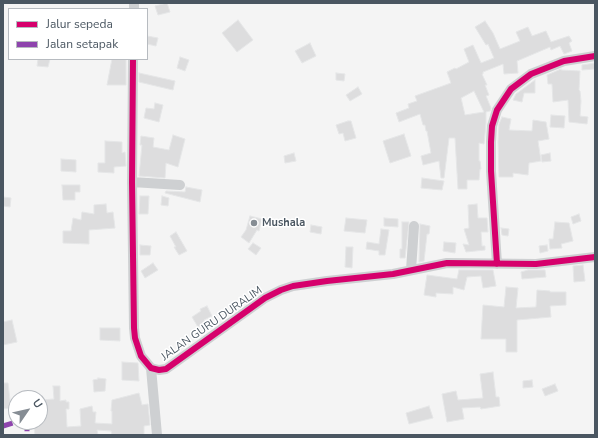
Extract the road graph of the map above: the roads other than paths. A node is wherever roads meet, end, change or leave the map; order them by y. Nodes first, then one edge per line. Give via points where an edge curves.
1 (595, 56) edge
2 (133, 60) edge
3 (132, 182) junction
4 (180, 185) dead end
5 (414, 226) dead end
6 (595, 257) edge
7 (497, 264) junction
8 (411, 270) junction
9 (151, 368) junction
10 (157, 435) edge

1 - 7 street via 564,61 531,74 511,89 497,110 491,134
2 - 3 street, JALAN GURU DURALIM
3 - 4 street
3 - 9 street, JALAN GURU DURALIM via 135,338 141,356
5 - 8 street
6 - 7 street, JALAN GURU DURALIM via 536,264
7 - 8 street, JALAN GURU DURALIM via 447,263
8 - 9 street, JALAN GURU DURALIM via 304,284 280,290 166,369
9 - 10 street

